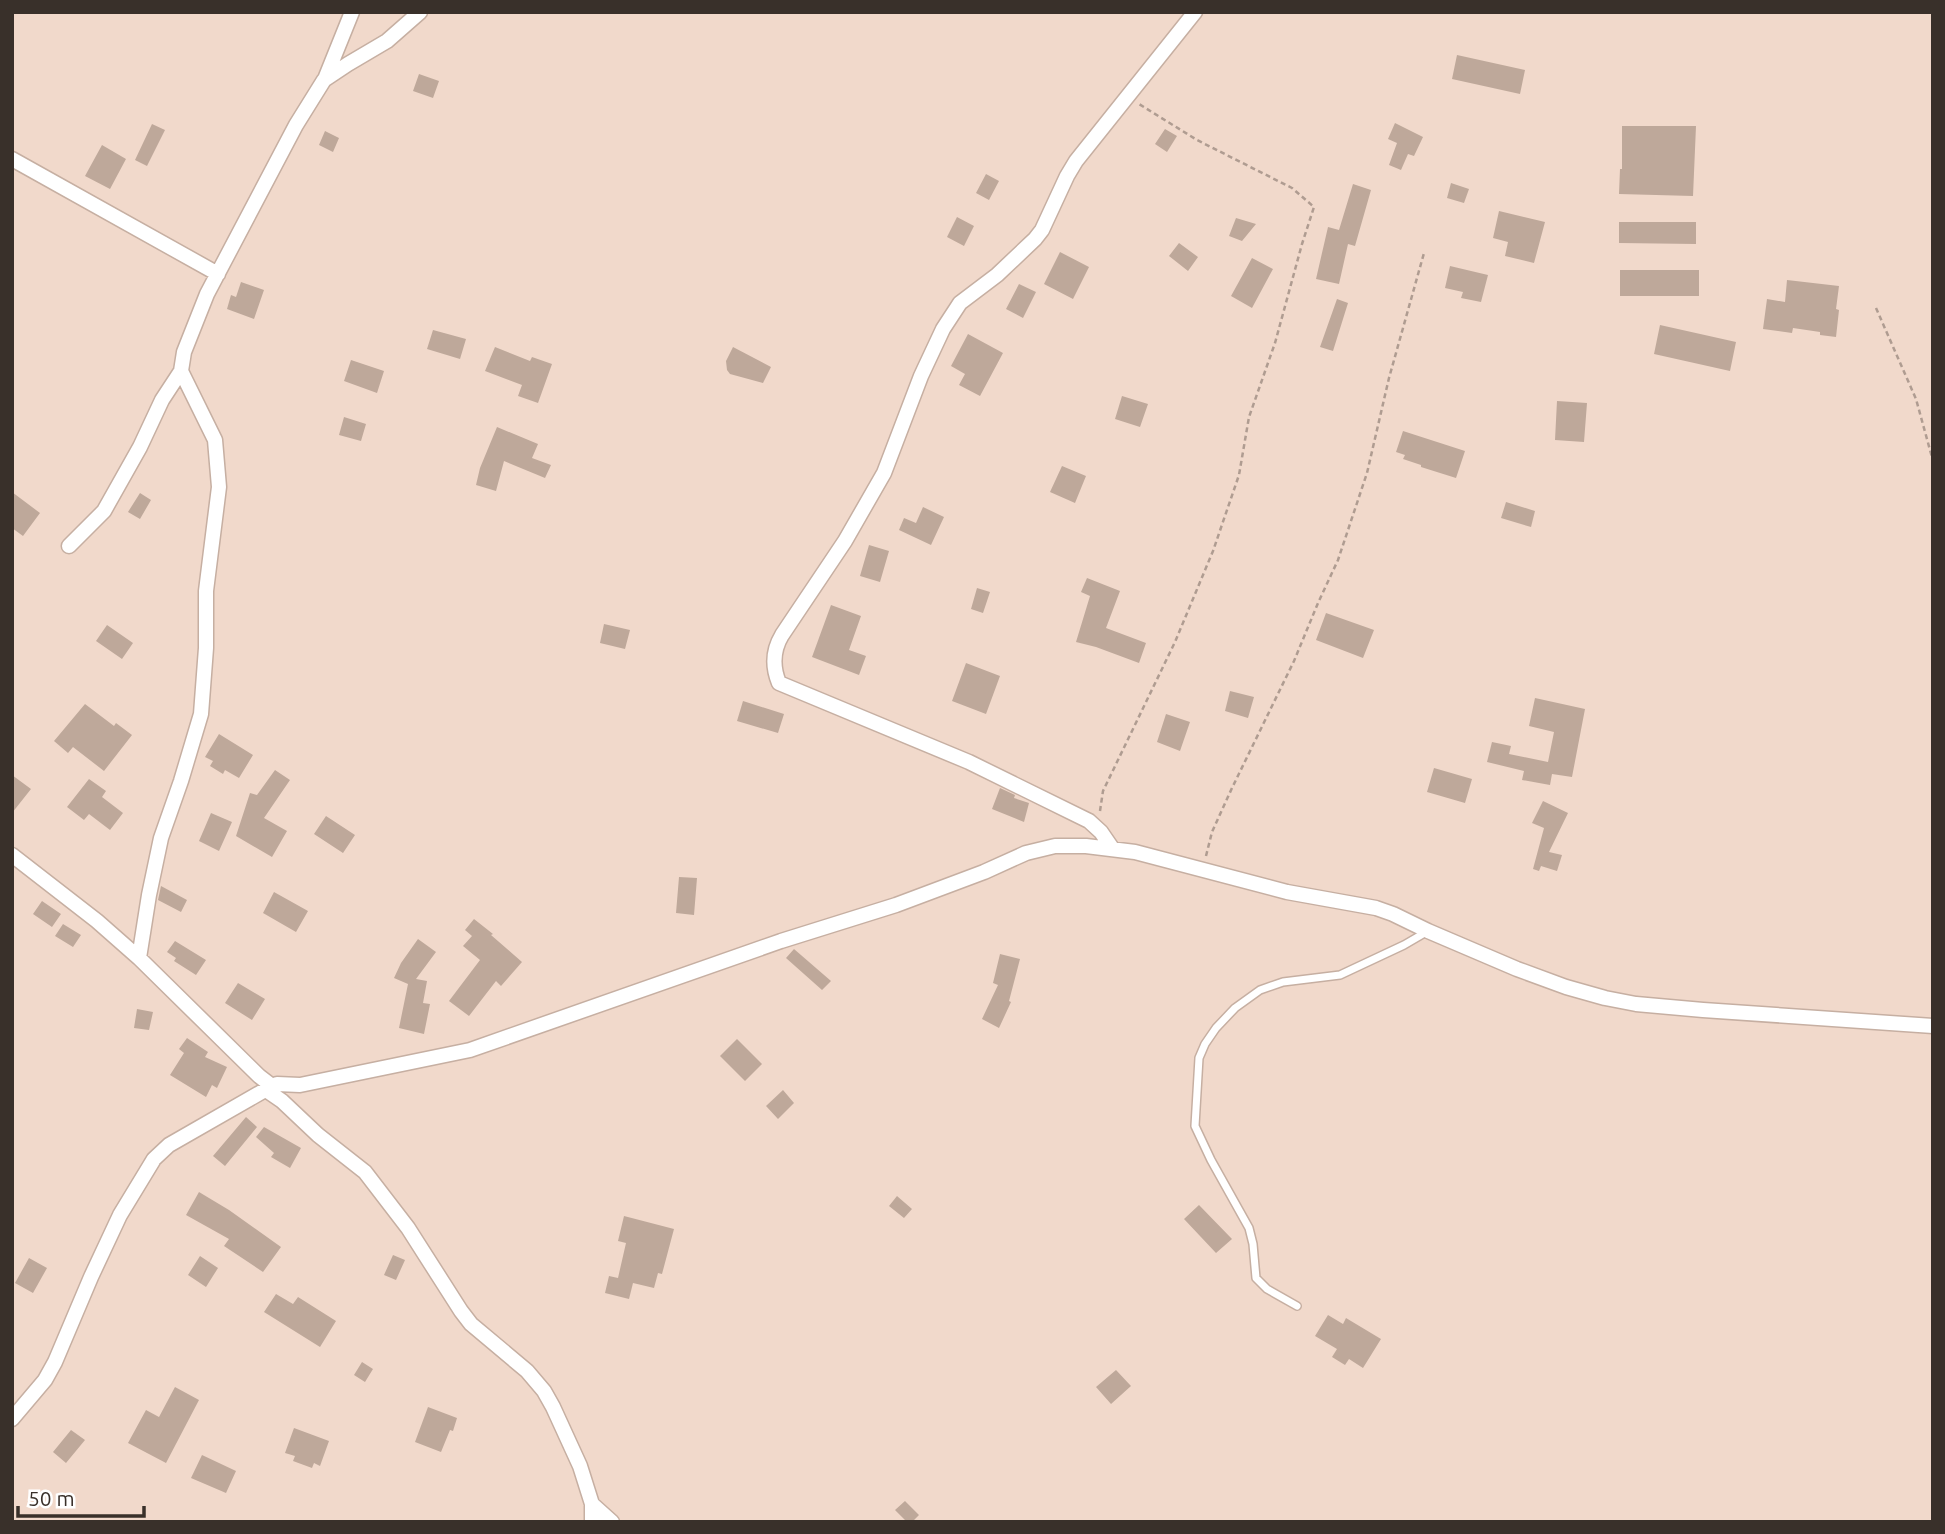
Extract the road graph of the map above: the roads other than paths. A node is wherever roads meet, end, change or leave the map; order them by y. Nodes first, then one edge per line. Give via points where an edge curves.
1 (352, 12) edge
2 (420, 12) edge
3 (1195, 12) edge
4 (324, 80) junction
5 (12, 159) edge
6 (218, 274) junction
7 (181, 371) junction
8 (69, 546) dead end
9 (1112, 848) junction
10 (12, 855) edge
11 (1428, 931) junction
12 (139, 958) junction
13 (1933, 1026) edge
14 (269, 1088) junction
15 (1297, 1306) dead end
16 (12, 1419) edge
17 (592, 1504) junction
18 (592, 1522) edge
19 (612, 1522) edge

1 - 4 street
2 - 4 street via 387,41
3 - 9 street via 1076,161 1035,239 960,303 921,376 884,474 774,653 779,683 969,762 1089,821
4 - 6 street
5 - 6 street
6 - 7 street via 184,352
7 - 8 street via 104,511
7 - 12 street via 215,440 219,487 206,591 201,714 161,838
9 - 11 street via 1287,892 1376,908
9 - 14 street via 1055,846 1026,853 896,905 470,1050
10 - 12 street
11 - 13 street via 1517,969 1605,998 1703,1010
11 - 15 lane via 1340,975 1283,982 1261,990 1216,1028 1199,1058 1195,1126 1250,1228 1256,1278
12 - 14 street
14 - 16 street via 169,1145 154,1159 120,1215 55,1362
14 - 17 street via 317,1135 365,1172 408,1227 471,1324 544,1391 580,1466
17 - 18 street
17 - 19 street

